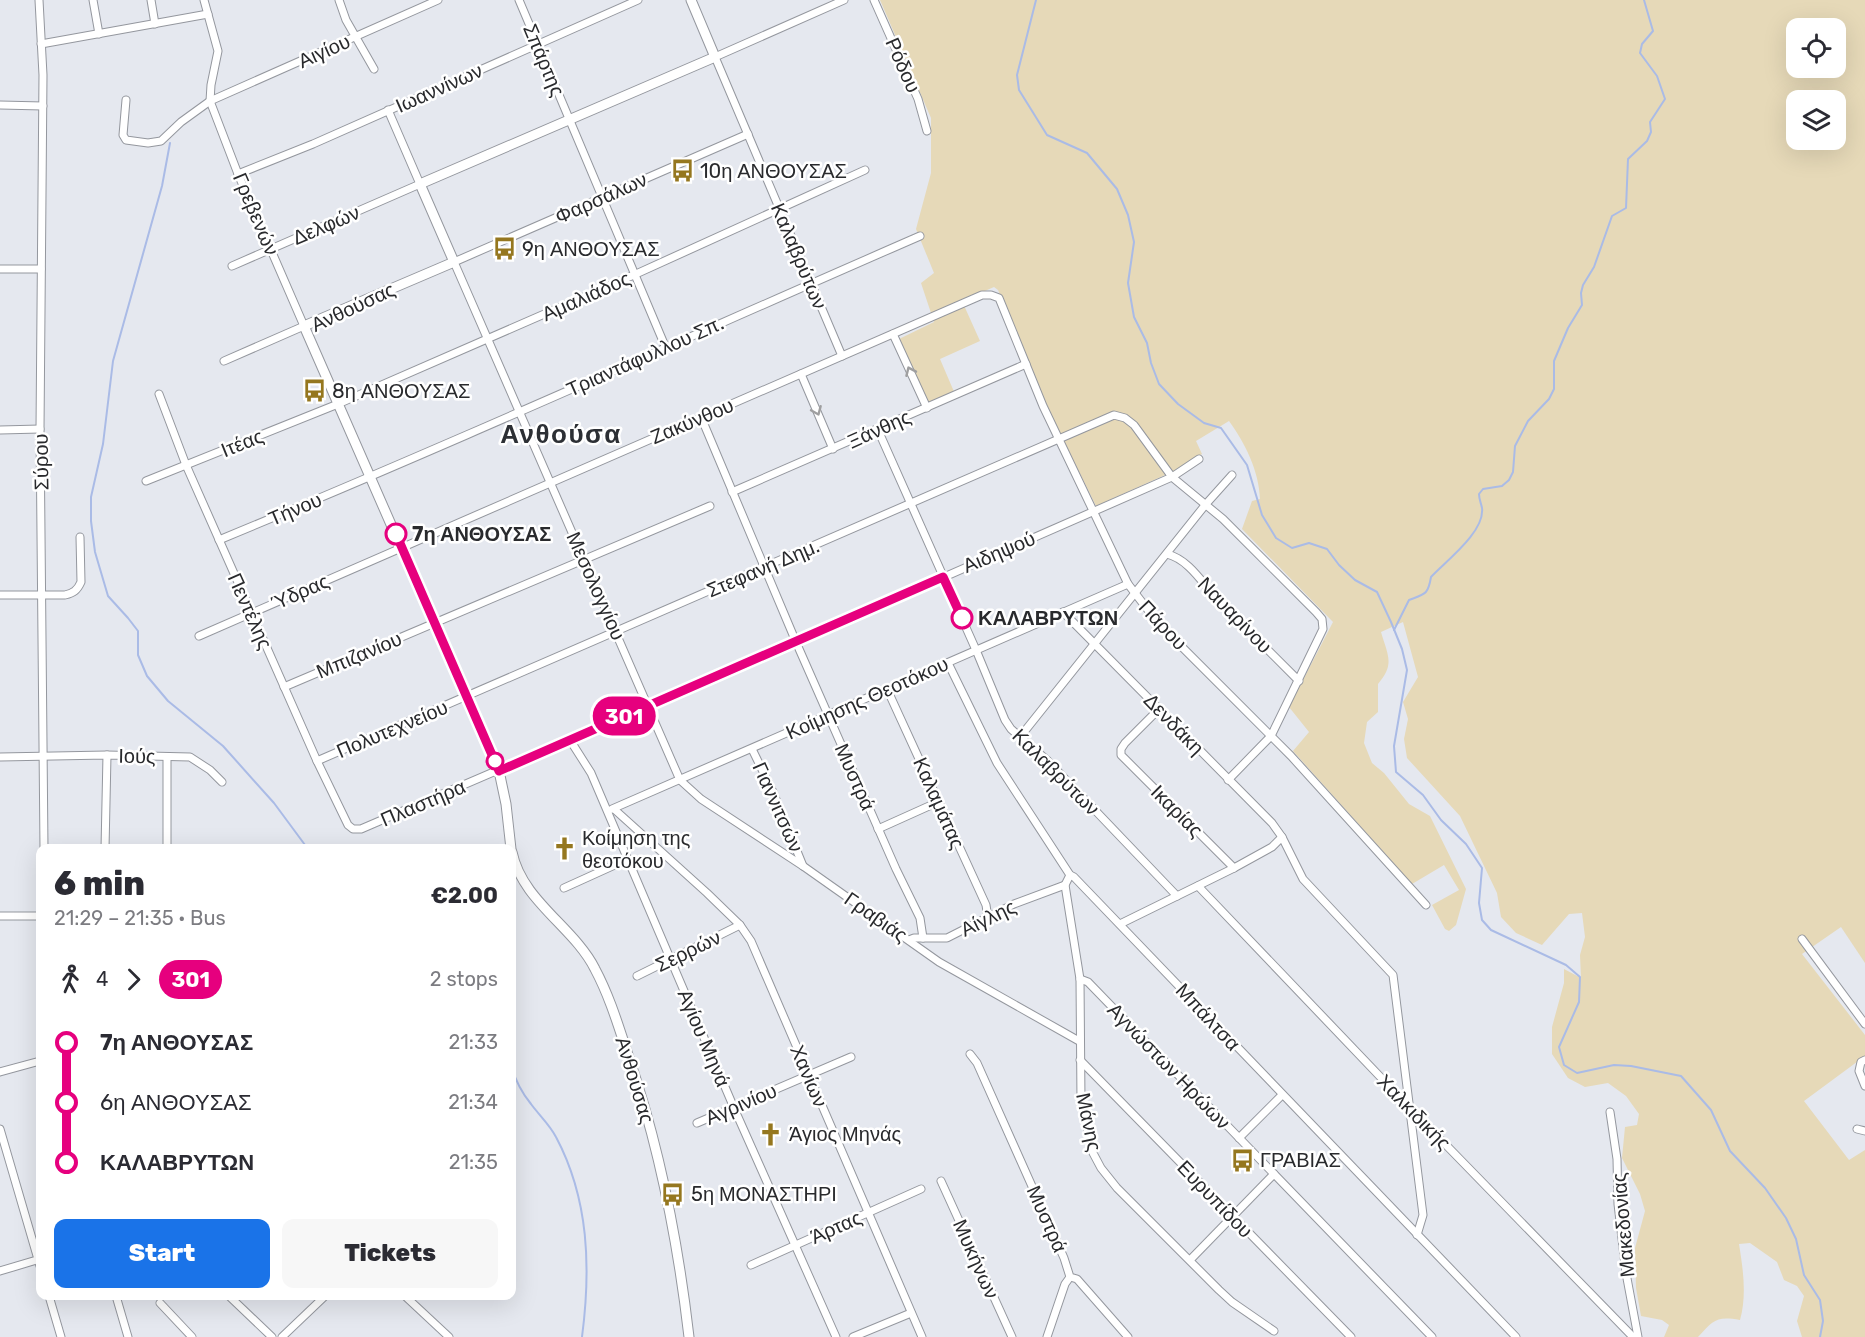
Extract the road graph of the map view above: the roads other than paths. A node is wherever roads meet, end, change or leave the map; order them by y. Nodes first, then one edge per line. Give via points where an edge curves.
1 (39, 0) edge
2 (93, 0) edge
3 (151, 0) edge
4 (204, 0) edge
5 (339, 0) edge
6 (438, 0) edge
7 (519, 0) edge
8 (638, 0) edge
9 (691, 0) edge
10 (844, 0) edge
11 (874, 0) edge
12 (208, 14) junction
13 (155, 24) junction
14 (99, 34) junction
15 (355, 37) junction
16 (41, 44) junction
17 (538, 45) junction
18 (715, 57) junction
19 (374, 69) dead end
20 (126, 100) dead end
21 (210, 101) junction
22 (0, 105) edge
23 (43, 106) junction
24 (388, 111) junction
25 (570, 121) junction
26 (927, 131) dead end
27 (748, 134) junction
28 (865, 170) dead end
29 (238, 174) junction
30 (420, 184) junction
31 (603, 197) junction
32 (780, 208) junction
33 (920, 236) dead end
34 (270, 249) junction
35 (454, 262) junction
36 (232, 266) dead end
37 (0, 269) edge
38 (41, 269) junction
39 (636, 274) junction
40 (810, 284) junction
41 (982, 295) joint
42 (304, 326) junction
43 (893, 334) junction
44 (488, 339) junction
45 (665, 346) junction
46 (842, 356) junction
47 (224, 361) dead end
48 (1026, 364) junction
49 (801, 374) junction
50 (159, 394) dead end
51 (338, 404) junction
52 (927, 408) junction
53 (521, 412) junction
54 (701, 417) junction
55 (40, 429) junction
56 (0, 430) edge
57 (878, 430) junction
58 (1060, 439) junction
59 (833, 449) junction
60 (1199, 459) dead end
61 (186, 465) junction
62 (1232, 475) dead end
63 (370, 477) junction
64 (1172, 477) junction
65 (146, 481) dead end
66 (551, 483) junction
67 (732, 492) junction
68 (911, 504) junction
69 (1206, 504) junction
70 (710, 506) dead end
71 (1094, 511) junction
72 (80, 537) dead end
73 (219, 540) junction
74 (401, 548) junction
75 (1167, 554) junction
76 (584, 559) junction
77 (764, 567) junction
78 (943, 577) junction
79 (1128, 584) junction
80 (42, 594) junction
81 (1134, 594) junction
82 (0, 595) edge
83 (1063, 612) junction
84 (251, 613) junction
85 (434, 623) junction
86 (616, 632) junction
87 (199, 636) dead end
88 (796, 642) junction
89 (1094, 644) junction
90 (976, 650) junction
91 (948, 663) junction
92 (1299, 681) junction
93 (284, 687) junction
94 (887, 689) junction
95 (466, 696) junction
96 (648, 706) junction
97 (1159, 709) junction
98 (828, 715) junction
99 (1020, 736) junction
100 (1271, 736) junction
101 (570, 740) junction
102 (752, 748) junction
103 (107, 755) junction
104 (44, 757) junction
105 (167, 757) junction
106 (0, 758) edge
107 (317, 761) junction
108 (499, 771) junction
109 (680, 780) junction
110 (1228, 780) junction
111 (222, 782) dead end
112 (938, 802) junction
113 (611, 810) junction
114 (348, 825) joint
115 (878, 829) junction
116 (1282, 837) junction
117 (44, 844) edge
118 (105, 844) edge
119 (167, 844) edge
120 (510, 844) edge
121 (628, 859) junction
122 (516, 866) edge
123 (803, 866) junction
124 (1234, 868) junction
125 (1070, 875) junction
126 (1065, 885) junction
127 (1198, 886) junction
128 (564, 888) dead end
129 (1177, 896) junction
130 (1426, 905) dead end
131 (36, 915) edge
132 (0, 916) edge
133 (988, 918) junction
134 (1120, 924) junction
135 (740, 925) junction
136 (923, 938) junction
137 (1802, 939) dead end
138 (909, 940) junction
139 (671, 960) junction
140 (636, 976) dead end
141 (1080, 979) junction
142 (1865, 1024) edge
143 (1079, 1041) junction
144 (970, 1054) dead end
145 (851, 1057) dead end
146 (1080, 1060) junction
147 (1865, 1060) edge
148 (36, 1062) edge
149 (0, 1072) edge
150 (808, 1075) junction
151 (1865, 1086) edge
152 (1282, 1095) junction
153 (734, 1108) junction
154 (1410, 1108) junction
155 (1610, 1113) dead end
156 (698, 1123) dead end
157 (0, 1129) edge
158 (1239, 1138) junction
159 (1274, 1174) junction
160 (941, 1181) dead end
161 (921, 1189) dead end
162 (868, 1212) junction
163 (1233, 1216) junction
164 (1417, 1235) junction
165 (795, 1245) junction
166 (36, 1249) edge
167 (1190, 1260) junction
168 (36, 1263) edge
169 (751, 1264) dead end
170 (0, 1271) edge
171 (1070, 1277) junction
172 (50, 1300) edge
173 (117, 1300) edge
174 (233, 1300) edge
175 (320, 1300) edge
176 (409, 1300) edge
177 (160, 1303) dead end
178 (911, 1313) junction
179 (1274, 1331) dead end
180 (61, 1337) edge
181 (128, 1337) edge
182 (192, 1337) edge
183 (272, 1337) edge
184 (282, 1337) edge
185 (449, 1337) edge
186 (689, 1337) edge
187 (836, 1337) edge
188 (854, 1337) edge
189 (922, 1337) edge
190 (1012, 1337) edge
191 (1047, 1337) edge
192 (1128, 1337) edge
193 (1351, 1337) edge
194 (1432, 1337) edge
195 (1516, 1337) edge
196 (1633, 1337) edge
197 (1638, 1337) edge

1 - 16 street, Σύρου
2 - 14 street
3 - 13 street
4 - 12 street
5 - 15 street
6 - 15 street, Αιγίου
7 - 17 street, Σπάρτης
8 - 17 street, Ιωαννίνων
9 - 18 street
10 - 18 street
11 - 26 street, Ρόδου via 918,99
12 - 13 street
12 - 21 street via 218,51
13 - 14 street
14 - 16 street
15 - 19 street
15 - 21 street, Αιγίου
16 - 23 street, Σύρου
17 - 24 street, Ιωαννίνων
17 - 25 street, Σπάρτης
18 - 25 street
18 - 27 street, Καλαβρύτων
20 - 21 street, Αιγίου via 123,135 130,142 148,143 161,141
21 - 29 street, Γρεβενών
22 - 23 street
23 - 38 street, Σύρου
24 - 29 street, Ιωαννίνων
24 - 30 street
25 - 30 street
25 - 31 street
27 - 31 street, Φαρσάλων
27 - 32 street, Καλαβρύτων
28 - 32 street, Αμαλιάδος
29 - 34 street, Γρεβενών
30 - 34 street, Δελφών
30 - 35 street
31 - 35 street, Φαρσάλων
31 - 39 street
32 - 39 street, Αμαλιάδος
32 - 40 street, Καλαβρύτων
33 - 40 street, Τριαντάφυλλου Σπ.
34 - 36 street, Δελφών
34 - 42 street, Γρεβενών
35 - 42 street, Ανθούσας
35 - 44 street, Μεσολογγίου
37 - 38 street
38 - 55 street, Σύρου
39 - 44 street, Αμαλιάδος
39 - 45 street
40 - 45 street, Τριαντάφυλλου Σπ.
40 - 46 street, Καλαβρύτων
41 - 43 street, Ζακύνθου
41 - 48 street, Πάρου via 999,298
42 - 47 street
42 - 51 street, Ανθούσας
43 - 46 street, Ζακύνθου
52 -> 43 street
44 - 51 street, Αμαλιάδος
44 - 53 street, Μεσολογγίου
45 - 53 street, Τριαντάφυλλου Σπ.
46 - 49 street, Ζακύνθου
48 - 52 street, Ξάνθης
48 - 58 street, Πάρου
49 - 54 street, Ζακύνθου
49 -> 59 street
50 - 61 street, Πεντέλης
51 - 61 street, Ιτέας
51 - 63 street, Ανθούσας
52 - 57 street, Ξάνθης
53 - 63 street, Τριαντάφυλλου Σπ.
53 - 66 street, Μεσολογγίου
54 - 66 street, Ζακύνθου
54 - 67 street, Μυστρά
55 - 56 street
55 - 80 street, Σύρου
57 - 59 street, Ξάνθης
57 - 68 street, Καλαβρύτων
58 - 64 street, Στεφανή Δημ. via 1114,415 1120,416 1140,432
58 - 68 street, Στεφανή Δημ.
58 - 71 street, Πάρου
59 - 67 street, Ξάνθης
60 - 64 street, Αιδηψού
61 - 65 street, Ιτέας
61 - 73 street, Πεντέλης
62 - 69 street
63 - 73 street, Τήνου
63 - 74 street, Ανθούσας
64 - 69 street
64 - 71 street, Αιδηψού
66 - 74 street, Ζακύνθου
66 - 76 street, Μεσολογγίου
67 - 77 street, Μυστρά
68 - 77 street, Στεφανή Δημ.
68 - 78 street, Καλαβρύτων
69 - 75 street
69 - 92 street via 1322,619 1323,628
70 - 76 street
71 - 78 street, Αιδηψού
71 - 79 street, Πάρου
72 - 80 street via 78,589 65,595
73 - 84 street, Πεντέλης
74 - 84 street, Ύδρας
74 - 85 street, Ανθούσας
75 - 81 street
75 - 92 street, Ναυαρίνου via 1183,562
76 - 85 street
76 - 86 street, Μεσολογγίου
77 - 86 street, Στεφανή Δημ.
77 - 88 street, Μυστρά
78 - 88 street, Αιδηψού
78 - 90 street, Καλαβρύτων
79 - 81 street, Πάρου
79 - 83 street, Κοίμησης Θεοτόκου
80 - 82 street
80 - 104 street, Σύρου
81 - 89 street
81 - 100 street, Πάρου
83 - 89 street, Δενδάκη
83 - 90 street, Κοίμησης Θεοτόκου
84 - 87 street, Ύδρας
84 - 93 street, Πεντέλης
85 - 93 street, Μπιζανίου
85 - 95 street, Ανθούσας
86 - 95 street, Στεφανή Δημ.
86 - 96 street, Μεσολογγίου
88 - 96 street, Αιδηψού
88 - 98 street, Μυστρά
89 - 97 street, Δενδάκη
89 - 99 street
90 - 91 street, Κοίμησης Θεοτόκου
90 - 99 street, Καλαβρύτων via 1005,720
91 - 94 street, Κοίμησης Θεοτόκου
91 - 125 street, Μπάλτσα via 997,763
92 - 100 street
93 - 107 street, Πεντέλης
94 - 98 street, Κοίμησης Θεοτόκου
94 - 112 street, Καλαμάτας
95 - 107 street, Πολυτεχνείου
95 - 108 street, Ανθούσας
96 - 101 street, Αιδηψού
96 - 109 street, Μεσολογγίου
97 - 110 street, Δενδάκη
97 - 124 street, Ικαρίας via 1125,743 1121,755
98 - 102 street, Κοίμησης Θεοτόκου
98 - 115 street, Μυστρά
99 - 129 street, Καλαβρύτων via 1048,760
100 - 110 street
100 - 130 street, Πάρου
101 - 108 street, Αιδηψού
101 - 113 street, Αγίου Μηνά
102 - 109 street, Κοίμησης Θεοτόκου
102 - 123 street, Γιαννιτσών
103 - 104 street, Ιούς
103 - 105 street, Ιούς
103 - 118 street
104 - 106 street, Ιούς
104 - 117 street, Σύρου
105 - 111 street, Ιούς via 190,757
105 - 119 street
107 - 114 street, Πεντέλης
108 - 114 street, Πλαστήρα via 361,829
108 - 120 street, Ανθούσας
109 - 113 street, Κοίμησης Θεοτόκου
109 - 123 street, Γραβιάς
110 - 116 street, Δενδάκη
112 - 115 street
112 - 133 street, Καλαμάτας via 986,905
113 - 121 street, Αγίου Μηνά
113 - 135 street, Χανίων
115 - 136 street, Μυστρά via 920,918
116 - 124 street
116 - 154 street, Δενδάκη via 1303,879 1393,975
121 - 128 street
121 - 139 street, Αγίου Μηνά
122 - 186 street, Ανθούσας via 529,888 595,967 611,1004 660,1163
123 - 138 street, Γραβιάς
124 - 127 street
125 - 126 street
125 - 134 street, Μπάλτσα
126 - 133 street, Αίγλης
126 - 141 street, Μάνης
127 - 129 street
127 - 154 street, Χαλκιδικής
129 - 134 street
131 - 132 street
133 - 136 street, Αίγλης via 946,938
134 - 152 street, Μπάλτσα
135 - 139 street, Σερρών
135 - 150 street, Χανίων via 751,941
136 - 138 street, Αίγλης
137 - 142 street
138 - 143 street, Γραβιάς via 939,962
139 - 140 street, Σερρών
139 - 153 street, Αγίου Μηνά
141 - 143 street, Μάνης
141 - 158 street, Αγνώστων Ηρώων via 1088,982
143 - 146 street, Μάνης
144 - 171 street, Μυστρά
145 - 150 street, Αγρινίου
146 - 163 street, Ευρυπίδου
146 - 167 street, Μάνης via 1083,1114 1097,1161 1117,1188
147 - 151 street via 1859,1066
148 - 149 street
150 - 153 street, Αγρινίου
150 - 162 street, Χανίων
152 - 158 street
152 - 164 street, Μπάλτσα
153 - 156 street, Αγρινίου
153 - 165 street, Αγίου Μηνά
154 - 164 street via 1423,1215
154 - 196 street, Χαλκιδικής
155 - 197 street, Μακεδονίας via 1626,1273
157 - 166 street
158 - 159 street, Αγνώστων Ηρώων
159 - 163 street
159 - 194 street, Αγνώστων Ηρώων
160 - 190 street, Μυκήνων
161 - 162 street, Άρτας
162 - 165 street, Άρτας
162 - 178 street, Χανίων
163 - 167 street
163 - 193 street, Ευρυπίδου
164 - 195 street, Μπάλτσα
165 - 169 street, Άρτας
165 - 187 street, Αγίου Μηνά
167 - 179 street, Μάνης via 1232,1302
168 - 170 street
171 - 191 street
171 - 192 street, Μυστρά
172 - 180 street
173 - 181 street
174 - 183 street
175 - 184 street
176 - 185 street
177 - 182 street
178 - 188 street
178 - 189 street, Χανίων

